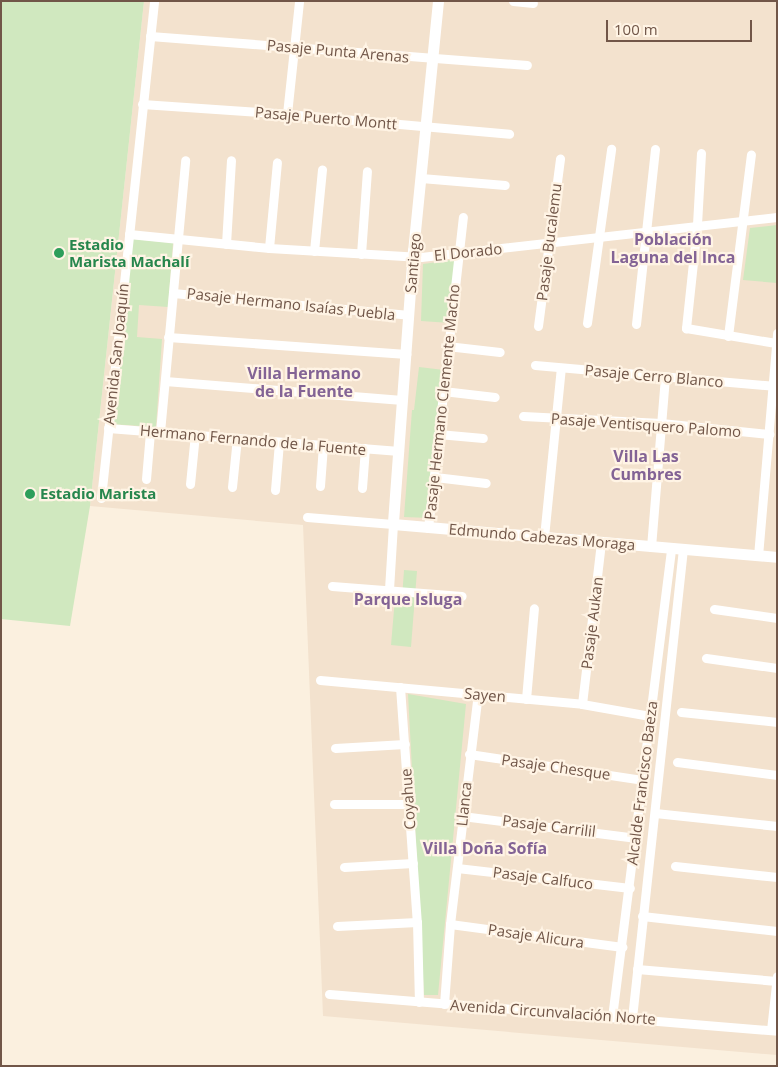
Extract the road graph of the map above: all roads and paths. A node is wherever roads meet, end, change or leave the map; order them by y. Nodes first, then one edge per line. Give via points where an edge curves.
1 (154, 1) edge
2 (299, 1) edge
3 (438, 1) edge
4 (514, 1) edge
5 (533, 3) dead end
6 (150, 36) junction
7 (295, 47) junction
8 (433, 59) junction
9 (526, 65) dead end
10 (142, 104) junction
11 (287, 114) junction
12 (426, 127) junction
13 (509, 134) dead end
14 (611, 149) dead end
15 (655, 149) dead end
16 (701, 154) dead end
17 (751, 154) dead end
18 (560, 158) dead end
19 (185, 160) dead end
20 (231, 160) dead end
21 (277, 162) dead end
22 (322, 169) dead end
23 (367, 171) dead end
24 (421, 178) junction
25 (505, 185) dead end
26 (463, 217) dead end
27 (777, 217) edge
28 (742, 220) junction
29 (697, 225) junction
30 (646, 231) junction
31 (129, 234) junction
32 (598, 237) junction
33 (178, 238) junction
34 (548, 243) junction
35 (226, 244) junction
36 (269, 248) junction
37 (314, 251) junction
38 (362, 254) junction
39 (459, 254) junction
40 (413, 257) junction
41 (173, 293) junction
42 (408, 315) junction
43 (587, 323) dead end
44 (636, 324) dead end
45 (538, 326) dead end
46 (777, 333) edge
47 (728, 336) junction
48 (168, 337) junction
49 (776, 344) edge
50 (448, 346) junction
51 (500, 352) dead end
52 (406, 354) junction
53 (535, 365) dead end
54 (561, 368) junction
55 (665, 377) junction
56 (165, 380) junction
57 (773, 386) junction
58 (443, 391) junction
59 (495, 397) dead end
60 (402, 400) junction
61 (523, 416) dead end
62 (555, 419) junction
63 (661, 423) junction
64 (108, 428) junction
65 (150, 432) junction
66 (160, 432) junction
67 (195, 434) junction
68 (438, 434) junction
69 (769, 434) junction
70 (237, 438) junction
71 (483, 438) dead end
72 (279, 442) junction
73 (323, 445) junction
74 (365, 448) junction
75 (398, 451) junction
76 (435, 477) junction
77 (146, 479) dead end
78 (190, 484) dead end
79 (486, 484) dead end
80 (320, 486) dead end
81 (232, 487) dead end
82 (362, 488) dead end
83 (275, 490) dead end
84 (101, 498) dead end
85 (308, 517) dead end
86 (393, 524) junction
87 (428, 528) junction
88 (544, 537) junction
89 (601, 542) junction
90 (651, 547) junction
91 (671, 548) junction
92 (683, 550) junction
93 (758, 556) junction
94 (777, 557) edge
95 (332, 586) dead end
96 (389, 590) junction
97 (462, 596) dead end
98 (534, 608) dead end
99 (714, 609) dead end
100 (777, 618) edge
101 (706, 658) dead end
102 (777, 668) edge
103 (320, 680) dead end
104 (400, 687) junction
105 (478, 694) junction
106 (526, 699) junction
107 (582, 704) junction
108 (682, 712) dead end
109 (650, 716) junction
110 (777, 722) edge
111 (405, 744) junction
112 (335, 748) dead end
113 (469, 754) junction
114 (677, 762) dead end
115 (777, 775) edge
116 (642, 780) junction
117 (334, 804) dead end
118 (409, 804) junction
119 (655, 812) junction
120 (462, 816) junction
121 (777, 826) edge
122 (635, 838) junction
123 (412, 863) junction
124 (675, 866) dead end
125 (344, 867) dead end
126 (457, 868) junction
127 (777, 877) edge
128 (630, 888) junction
129 (642, 916) junction
130 (416, 922) junction
131 (450, 924) junction
132 (337, 926) dead end
133 (777, 931) edge
134 (622, 947) junction
135 (637, 969) junction
136 (776, 978) edge
137 (329, 994) dead end
138 (419, 1002) junction
139 (444, 1004) junction
140 (612, 1017) junction
141 (632, 1018) junction
142 (774, 1030) edge

1 - 6 street, Avenida San Joaquín
2 - 7 street
3 - 8 street, Santiago
4 - 5 street
6 - 7 street, Pasaje Punta Arenas
6 - 10 street, Avenida San Joaquín
7 - 8 street, Pasaje Punta Arenas
7 - 11 street
8 - 9 street, Pasaje Punta Arenas
8 - 12 street, Santiago
10 - 11 street, Pasaje Puerto Montt
10 - 31 street, Avenida San Joaquín
11 - 12 street, Pasaje Puerto Montt
12 - 13 street, Pasaje Puerto Montt
12 - 24 street, Santiago
14 - 32 street
15 - 30 street
16 - 29 street
17 - 28 street
18 - 34 street, Pasaje Bucalemu
19 - 33 street
20 - 35 street
21 - 36 street
22 - 37 street
23 - 38 street
24 - 25 street
24 - 40 street, Santiago
26 - 39 street, Pasaje Hermano Clemente Macho
27 - 28 street, El Dorado
28 - 29 street, El Dorado
28 - 47 street
29 - 30 street, El Dorado
29 - 47 street via 686,328
30 - 32 street, El Dorado
30 - 44 street
31 - 33 street, El Dorado
31 - 64 street, Avenida San Joaquín
32 - 34 street, El Dorado
32 - 43 street
33 - 35 street, El Dorado
33 - 41 street
34 - 39 street, El Dorado
34 - 45 street, Pasaje Bucalemu
35 - 36 street, El Dorado
36 - 37 street, El Dorado
37 - 38 street, El Dorado
38 - 40 street, El Dorado
39 - 40 street, El Dorado
39 - 50 street, Pasaje Hermano Clemente Macho
40 - 42 street, Santiago
41 - 42 street, Pasaje Hermano Isaías Puebla
41 - 48 street
42 - 52 street, Santiago
46 - 49 street
47 - 49 street
48 - 52 street
48 - 56 street
49 - 57 street
50 - 51 street
50 - 58 street, Pasaje Hermano Clemente Macho
52 - 60 street, Santiago
53 - 54 street, Pasaje Cerro Blanco
54 - 55 street, Pasaje Cerro Blanco
54 - 62 street
55 - 57 street, Pasaje Cerro Blanco
55 - 63 street
56 - 60 street
56 - 66 street
57 - 69 street
58 - 59 street
58 - 68 street, Pasaje Hermano Clemente Macho
60 - 75 street, Santiago
61 - 62 street, Pasaje Ventisquero Palomo
62 - 63 street, Pasaje Ventisquero Palomo
62 - 88 street
63 - 69 street, Pasaje Ventisquero Palomo
63 - 90 street
64 - 65 street, Hermano Fernando de la Fuente
64 - 84 street, Avenida San Joaquín
65 - 66 street, Hermano Fernando de la Fuente
65 - 77 street
66 - 67 street, Hermano Fernando de la Fuente
67 - 70 street, Hermano Fernando de la Fuente
67 - 78 street
68 - 71 street
68 - 76 street, Pasaje Hermano Clemente Macho
69 - 93 street
70 - 72 street, Hermano Fernando de la Fuente
70 - 81 street
72 - 73 street, Hermano Fernando de la Fuente
72 - 83 street
73 - 74 street, Hermano Fernando de la Fuente
73 - 80 street
74 - 75 street, Hermano Fernando de la Fuente
74 - 82 street
75 - 86 street, Santiago
76 - 79 street
76 - 87 street, Pasaje Hermano Clemente Macho
85 - 86 street, Edmundo Cabezas Moraga
86 - 87 street, Edmundo Cabezas Moraga
86 - 96 street
87 - 88 street, Edmundo Cabezas Moraga
88 - 89 street, Edmundo Cabezas Moraga
89 - 90 street, Edmundo Cabezas Moraga
89 - 107 street, Pasaje Aukan
90 - 91 street, Edmundo Cabezas Moraga
91 - 92 street, Edmundo Cabezas Moraga
91 - 109 street, Alcalde Francisco Baeza
92 - 93 street, Edmundo Cabezas Moraga
92 - 119 street, Alcalde Francisco Baeza
93 - 94 street, Edmundo Cabezas Moraga
95 - 96 street
96 - 97 street
98 - 106 street
99 - 100 street
101 - 102 street
103 - 104 street, Sayen
104 - 105 street, Sayen
104 - 111 street, Coyahue
105 - 106 street, Sayen
105 - 113 street, Llanca
106 - 107 street, Sayen
107 - 109 street, Sayen
108 - 110 street
109 - 116 street, Alcalde Francisco Baeza
111 - 112 street
111 - 118 street, Coyahue
113 - 116 street, Pasaje Chesque
113 - 120 street, Llanca
114 - 115 street
116 - 122 street, Alcalde Francisco Baeza
117 - 118 street
118 - 123 street, Coyahue
119 - 121 street
119 - 129 street, Alcalde Francisco Baeza
120 - 122 street, Pasaje Carrilil
120 - 126 street, Llanca
122 - 128 street, Alcalde Francisco Baeza
123 - 125 street
123 - 130 street, Coyahue
124 - 127 street
126 - 128 street, Pasaje Calfuco
126 - 131 street, Llanca
128 - 134 street, Alcalde Francisco Baeza
129 - 133 street
129 - 135 street, Alcalde Francisco Baeza
130 - 132 street
130 - 138 street, Coyahue
131 - 134 street, Pasaje Alicura
131 - 139 street, Llanca
134 - 140 street, Alcalde Francisco Baeza
135 - 136 street
135 - 141 street, Alcalde Francisco Baeza
136 - 142 street
137 - 138 street, Avenida Circunvalación Norte
138 - 139 street, Avenida Circunvalación Norte
139 - 140 street, Avenida Circunvalación Norte
140 - 141 street, Avenida Circunvalación Norte
141 - 142 street, Avenida Circunvalación Norte

